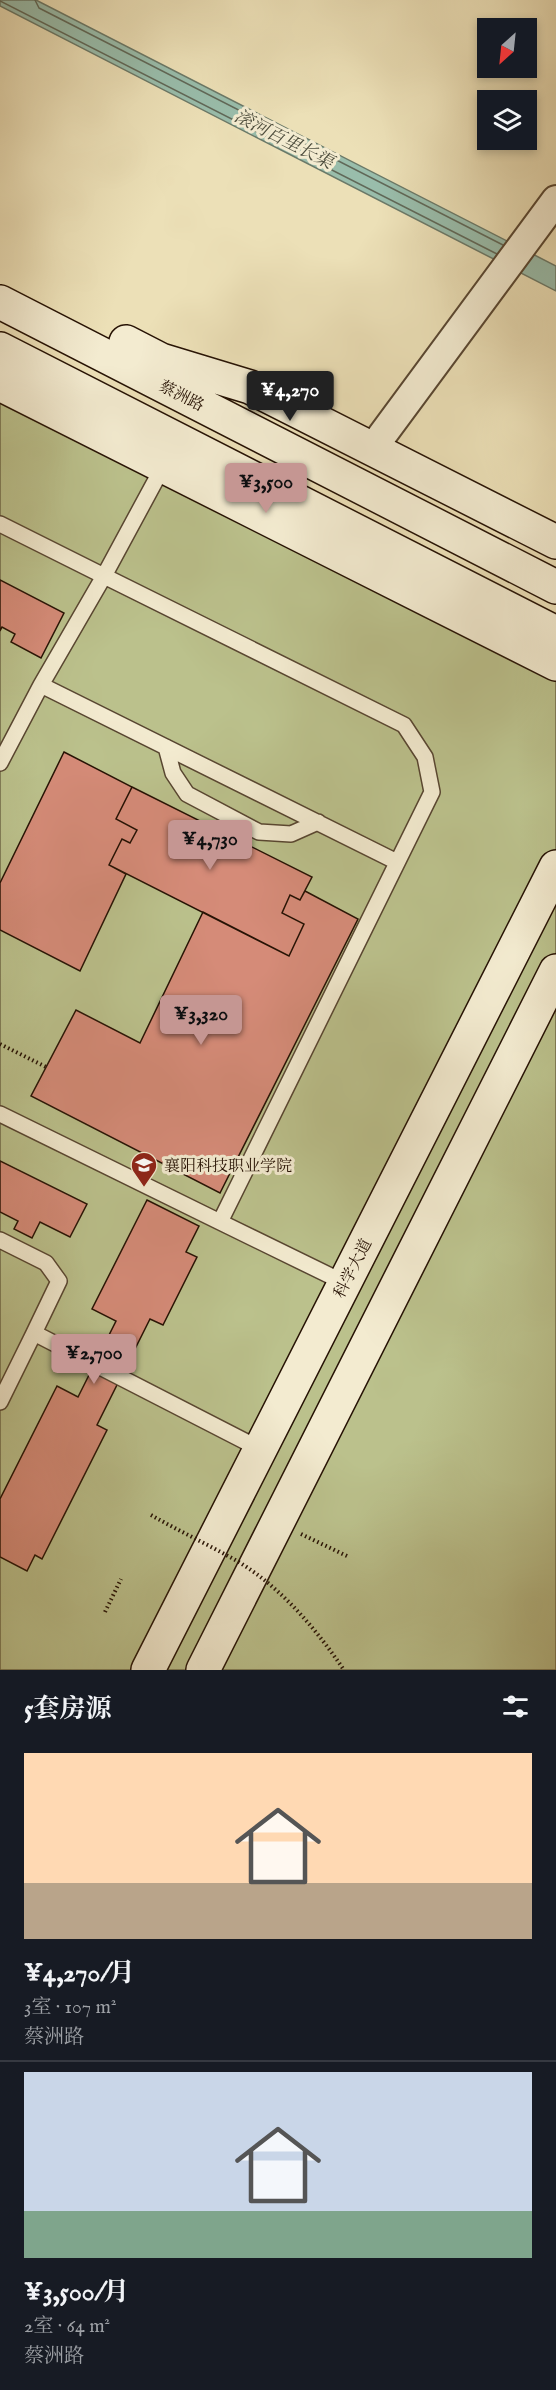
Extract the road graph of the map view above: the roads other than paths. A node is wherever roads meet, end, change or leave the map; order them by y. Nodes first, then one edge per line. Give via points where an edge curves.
1 (551, 207) edge
2 (0, 278) edge
3 (0, 302) edge
4 (3, 356) edge
5 (0, 384) edge
6 (372, 449) junction
7 (170, 453) junction
8 (0, 524) edge
9 (556, 542) edge
10 (104, 576) junction
11 (556, 587) edge
12 (556, 633) edge
13 (556, 664) edge
14 (41, 685) junction
15 (166, 747) junction
16 (0, 763) edge
17 (318, 822) junction
18 (398, 862) junction
19 (556, 867) edge
20 (556, 970) edge
21 (0, 1114) edge
22 (219, 1222) junction
23 (0, 1239) edge
24 (345, 1283) junction
25 (33, 1333) junction
26 (0, 1402) edge
27 (260, 1449) junction
28 (148, 1670) edge
29 (202, 1670) edge

1 - 6 street
2 - 6 main road via 161,360 250,387
3 - 11 main road, 蔡洲路
4 - 7 main road
5 - 7 main road
6 - 9 main road
7 - 10 lane
7 - 12 main road
7 - 13 main road
8 - 10 lane
10 - 14 lane
10 - 18 lane via 404,725 425,757 432,792
14 - 15 lane
14 - 16 lane
15 - 17 lane
15 - 17 lane via 173,773 187,794 259,832 291,834
17 - 18 lane
18 - 22 lane
19 - 24 main road, 科学大道
20 - 29 main road
21 - 22 lane
22 - 24 lane
23 - 25 lane via 46,1263 59,1281
24 - 27 main road, 科学大道
25 - 26 lane
25 - 27 lane
27 - 28 main road, 科学大道

